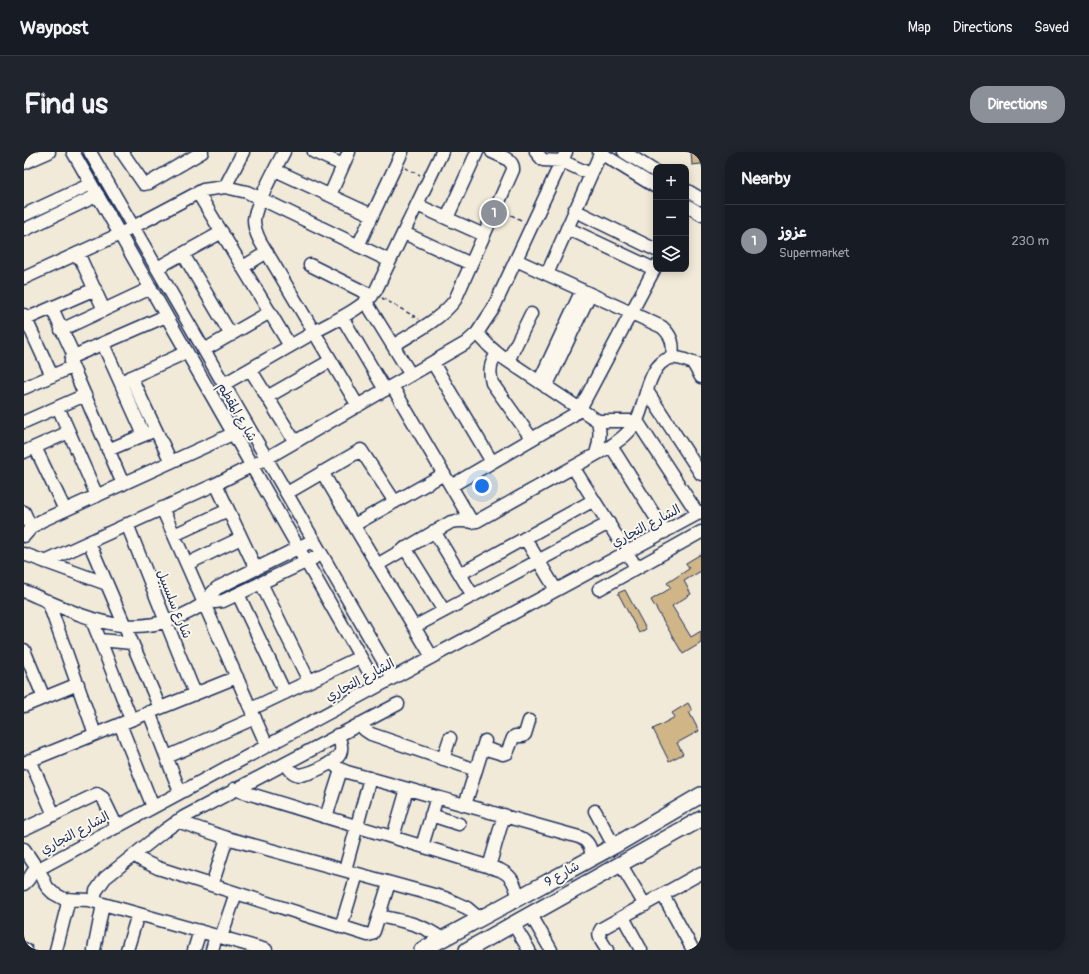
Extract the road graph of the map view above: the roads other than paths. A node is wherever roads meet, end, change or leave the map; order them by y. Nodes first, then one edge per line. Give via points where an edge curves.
1 (48, 152) edge
2 (73, 152) edge
3 (90, 152) edge
4 (122, 152) edge
5 (202, 152) edge
6 (243, 152) edge
7 (284, 152) edge
8 (314, 152) edge
9 (349, 152) edge
10 (402, 152) edge
11 (442, 152) edge
12 (477, 152) edge
13 (492, 152) edge
14 (536, 152) edge
15 (600, 152) edge
16 (628, 153) edge
17 (564, 156) edge
18 (24, 163) edge
19 (343, 165) junction
20 (275, 170) junction
21 (653, 170) edge
22 (590, 174) junction
23 (91, 184) junction
24 (653, 185) edge
25 (225, 187) junction
26 (689, 192) edge
27 (198, 193) junction
28 (98, 195) junction
29 (330, 195) junction
30 (261, 199) junction
31 (701, 199) edge
32 (417, 205) junction
33 (689, 207) edge
34 (574, 210) junction
35 (701, 214) edge
36 (24, 215) edge
37 (372, 215) junction
38 (447, 218) junction
39 (133, 227) junction
40 (567, 228) junction
41 (24, 230) edge
42 (222, 232) junction
43 (404, 233) junction
44 (120, 234) junction
45 (484, 235) junction
46 (358, 246) junction
47 (653, 249) edge
48 (266, 252) junction
49 (78, 253) junction
50 (183, 254) junction
51 (516, 260) junction
52 (390, 261) junction
53 (471, 264) junction
54 (310, 265) dead end
55 (653, 266) edge
56 (243, 267) junction
57 (157, 268) junction
58 (653, 271) edge
59 (547, 274) junction
60 (24, 278) edge
61 (151, 288) junction
62 (95, 289) junction
63 (586, 292) junction
64 (371, 297) junction
65 (52, 308) junction
66 (104, 310) junction
67 (270, 312) junction
68 (632, 313) junction
69 (530, 314) dead end
70 (166, 316) junction
71 (25, 317) edge
72 (342, 317) junction
73 (62, 330) junction
74 (314, 333) junction
75 (477, 333) junction
76 (231, 335) junction
77 (103, 344) junction
78 (290, 346) junction
79 (393, 346) junction
80 (204, 350) junction
81 (187, 352) junction
82 (497, 353) junction
83 (672, 357) junction
84 (330, 360) junction
85 (73, 361) junction
86 (508, 361) junction
87 (433, 363) junction
88 (697, 364) edge
89 (250, 369) junction
90 (411, 375) junction
91 (52, 376) junction
92 (131, 377) junction
93 (701, 377) edge
94 (120, 382) junction
95 (224, 384) junction
96 (542, 384) junction
97 (24, 387) edge
98 (389, 388) junction
99 (647, 391) junction
100 (85, 395) junction
101 (267, 397) junction
102 (358, 406) junction
103 (58, 407) junction
104 (580, 410) junction
105 (598, 421) junction
106 (637, 421) junction
107 (24, 422) edge
108 (248, 427) junction
109 (156, 430) junction
110 (69, 432) junction
111 (233, 433) junction
112 (144, 435) junction
113 (532, 438) junction
114 (295, 442) junction
115 (611, 446) junction
116 (29, 449) edge
117 (108, 450) junction
118 (596, 454) junction
119 (267, 458) junction
120 (171, 462) junction
121 (492, 462) junction
122 (252, 466) junction
123 (573, 467) junction
124 (322, 472) junction
125 (701, 473) edge
126 (444, 474) junction
127 (123, 484) junction
128 (216, 484) junction
129 (451, 486) junction
130 (287, 493) junction
131 (97, 496) junction
132 (594, 500) junction
133 (394, 502) junction
134 (162, 508) junction
135 (65, 510) junction
136 (228, 510) junction
137 (24, 512) edge
138 (700, 513) edge
139 (472, 522) junction
140 (609, 523) junction
141 (127, 524) junction
142 (354, 525) junction
143 (434, 531) junction
144 (27, 532) edge
145 (665, 532) junction
146 (701, 532) edge
147 (174, 535) junction
148 (241, 538) junction
149 (525, 538) junction
150 (314, 540) junction
151 (89, 542) junction
152 (298, 548) junction
153 (405, 548) junction
154 (627, 552) junction
155 (24, 554) edge
156 (322, 554) junction
157 (538, 560) junction
158 (45, 562) junction
159 (306, 562) junction
160 (187, 564) junction
161 (377, 565) junction
162 (636, 567) junction
163 (256, 569) junction
164 (460, 574) junction
165 (261, 583) junction
166 (107, 584) junction
167 (599, 589) dead end
168 (556, 590) junction
169 (24, 591) edge
170 (238, 594) junction
171 (473, 596) junction
172 (48, 601) junction
173 (206, 601) junction
174 (444, 611) junction
175 (92, 620) junction
176 (166, 621) junction
177 (124, 626) junction
178 (414, 627) junction
179 (100, 640) junction
180 (132, 643) junction
181 (24, 650) edge
182 (360, 657) junction
183 (432, 657) junction
184 (237, 677) junction
185 (393, 678) junction
186 (310, 681) junction
187 (78, 684) junction
188 (377, 686) junction
189 (285, 693) junction
190 (195, 694) junction
191 (44, 698) junction
192 (398, 704) dead end
193 (24, 706) edge
194 (154, 710) junction
195 (253, 714) junction
196 (529, 721) dead end
197 (126, 722) junction
198 (359, 724) junction
199 (95, 734) junction
200 (337, 735) junction
201 (450, 738) dead end
202 (267, 746) junction
203 (167, 757) junction
204 (443, 759) junction
205 (27, 761) edge
206 (286, 762) junction
207 (336, 766) junction
208 (476, 770) junction
209 (370, 778) junction
210 (234, 789) junction
211 (407, 789) junction
212 (180, 792) junction
213 (701, 795) edge
214 (437, 797) junction
215 (464, 804) junction
216 (153, 807) junction
217 (595, 810) dead end
218 (54, 815) junction
219 (431, 815) junction
220 (504, 816) junction
221 (326, 817) junction
222 (701, 819) edge
223 (177, 821) junction
224 (459, 824) dead end
225 (117, 827) junction
226 (357, 827) junction
227 (24, 829) edge
228 (393, 837) junction
229 (227, 838) junction
230 (422, 846) junction
231 (614, 846) junction
232 (24, 849) edge
233 (134, 855) junction
234 (592, 858) junction
235 (621, 865) junction
236 (489, 867) junction
237 (345, 870) junction
238 (31, 871) edge
239 (701, 873) edge
240 (357, 874) junction
241 (389, 883) junction
242 (24, 884) edge
243 (212, 885) junction
244 (236, 893) junction
245 (663, 895) junction
246 (519, 898) junction
247 (69, 900) junction
248 (98, 902) junction
249 (644, 905) junction
250 (138, 914) junction
251 (531, 915) junction
252 (379, 916) junction
253 (623, 917) junction
254 (480, 919) junction
255 (514, 925) junction
256 (341, 927) junction
257 (200, 931) junction
258 (218, 936) junction
259 (442, 939) junction
260 (701, 945) edge
261 (251, 948) edge
262 (56, 950) edge
263 (94, 950) edge
264 (127, 950) edge
265 (194, 950) edge
266 (212, 950) edge
267 (266, 950) edge
268 (422, 950) edge
269 (467, 950) edge
270 (529, 950) edge
271 (551, 950) edge
272 (607, 950) edge
273 (642, 950) edge
274 (693, 950) edge

1 - 18 street
2 - 23 street, شارع المقطم
3 - 39 street, شارع المقطم
4 - 5 street via 144,184
6 - 25 street
7 - 20 street
8 - 19 street
9 - 19 street
10 - 37 street
11 - 32 street
12 - 38 street
13 - 45 street via 509,160 513,167
14 - 17 street via 543,160
15 - 22 street
15 - 24 street
16 - 21 street
17 - 22 street
17 - 51 street
19 - 29 street
20 - 29 street
20 - 30 street
22 - 34 street
23 - 28 street, شارع المقطم
23 - 36 street
25 - 27 street via 210,188
25 - 30 street
26 - 31 street
27 - 39 street
27 - 42 street
28 - 41 street
28 - 44 street, شارع المقطم
29 - 37 street
30 - 46 street
30 - 48 street via 255,213 255,228
32 - 38 street
32 - 43 street
33 - 35 street
34 - 40 street
34 - 47 street
37 - 46 street
38 - 45 street
39 - 44 street
39 - 57 street, شارع المقطم
40 - 55 street
40 - 59 street
42 - 50 street
42 - 56 street
43 - 52 street
43 - 53 street
44 - 49 street
44 - 61 street, شارع المقطم
45 - 53 street
46 - 52 street
48 - 56 street
48 - 74 street
49 - 60 street
49 - 62 street
50 - 57 street
50 - 76 street
51 - 59 street
51 - 75 street via 493,310
52 - 64 street
53 - 79 street via 447,310
54 - 64 street
56 - 67 street
57 - 80 street, شارع المقطم
58 - 68 street
59 - 63 street
61 - 66 street
61 - 70 street, شارع المقطم
62 - 65 street
62 - 66 street
63 - 68 street
63 - 96 street
64 - 72 street
64 - 79 street
65 - 71 street
65 - 73 street
66 - 73 street
67 - 76 street
67 - 78 street
68 - 83 street via 662,327 668,333 674,349
68 - 104 street
69 - 86 street
70 - 77 street
70 - 81 street, شارع المقطم
71 - 91 street
72 - 74 street
72 - 98 street
73 - 85 street
74 - 78 street
74 - 84 street
75 - 82 street
75 - 87 street via 466,343
76 - 80 street
77 - 85 street
77 - 94 street
78 - 89 street
79 - 90 street
80 - 95 street, شارع المقطم
81 - 92 street
81 - 111 street, شارع المقطم
82 - 86 street
82 - 113 street via 490,368 492,384
83 - 88 street
83 - 99 street via 657,366
84 - 101 street
84 - 102 street
85 - 91 street
85 - 100 street
86 - 96 street
87 - 90 street
87 - 121 street
88 - 93 street
89 - 95 street
89 - 101 street
90 - 98 street
91 - 97 street
92 - 94 street
92 - 109 street
94 - 112 street
95 - 108 street, شارع المقطم
96 - 104 street
98 - 102 street
98 - 126 street
99 - 106 street
99 - 125 street
100 - 103 street
100 - 117 street
101 - 114 street
102 - 114 street
103 - 107 street
103 - 110 street
104 - 105 street
104 - 113 street
105 - 106 street
105 - 118 street via 600,444
106 - 115 street
106 - 138 street
108 - 111 street
108 - 119 street, شارع المقطم
109 - 112 street
109 - 120 street
110 - 116 street
110 - 131 street
111 - 120 street
111 - 122 street, شارع المقطم
112 - 117 street
113 - 121 street
114 - 119 street
115 - 118 street
115 - 145 street
116 - 135 street
117 - 127 street
118 - 123 street
119 - 122 street
119 - 130 street, شارع المقطم
120 - 127 street
121 - 129 street
122 - 128 street
122 - 152 street, شارع المقطم
123 - 132 street
123 - 139 street
124 - 130 street
124 - 133 street via 361,450
124 - 142 street
126 - 129 street
126 - 133 street
127 - 131 street
128 - 134 street
128 - 136 street
129 - 139 street
130 - 150 street, شارع المقطم
131 - 135 street
132 - 140 street
132 - 149 street
133 - 142 street
134 - 141 street
134 - 147 street
135 - 144 street via 41,521
136 - 147 street
136 - 148 street
137 - 144 street
138 - 145 street, الشارع التجاري
139 - 143 street via 458,520
140 - 154 street
140 - 157 street
141 - 151 street
141 - 176 street, شارع سلسبيل
142 - 161 street
143 - 153 street
143 - 164 street
145 - 154 street, الشارع التجاري
146 - 162 street
147 - 160 street
148 - 160 street
148 - 163 street
149 - 157 street
149 - 164 street
150 - 152 street
150 - 156 street, شارع المقطم
151 - 158 street
151 - 166 street
152 - 159 street, شارع المقطم
152 - 163 street
153 - 161 street
153 - 174 street
154 - 162 street
154 - 168 street, الشارع التجاري
155 - 158 street
156 - 159 street
156 - 185 street, شارع المقطم
157 - 168 street
157 - 171 street
158 - 166 street
159 - 165 street
159 - 182 street, شارع المقطم
160 - 173 street
161 - 178 street
162 - 167 street
163 - 173 street via 217,588
164 - 171 street
165 - 170 street
165 - 186 street
166 - 177 street
168 - 183 street, الشارع التجاري
169 - 172 street
170 - 173 street via 221,602
170 - 189 street
171 - 174 street
172 - 175 street
172 - 187 street
173 - 176 street via 190,612
173 - 184 street
174 - 178 street
175 - 177 street
175 - 179 street
176 - 177 street
176 - 190 street, شارع سلسبيل
177 - 180 street
178 - 183 street
179 - 180 street
179 - 197 street
180 - 194 street
181 - 191 street
182 - 186 street
182 - 188 street, شارع المقطم
183 - 185 street, الشارع التجاري
184 - 190 street
184 - 195 street
185 - 188 street, الشارع التجاري
186 - 189 street
187 - 191 street
187 - 199 street
188 - 202 street, الشارع التجاري
189 - 195 street
190 - 194 street
191 - 193 street
192 - 198 street
194 - 197 street
194 - 203 street
195 - 202 street
195 - 203 street
196 - 208 street via 524,734 513,738 507,753 503,754 484,745
197 - 199 street
197 - 216 street
198 - 200 street
198 - 204 street via 368,732
199 - 205 street
200 - 206 street
200 - 207 street via 341,744
201 - 204 street
202 - 212 street, الشارع التجاري
203 - 212 street
204 - 208 street
205 - 218 street
206 - 207 street via 292,772 300,775
206 - 210 street
207 - 209 street
207 - 221 street
208 - 215 street
209 - 211 street
209 - 226 street
210 - 221 street
210 - 223 street
211 - 214 street
211 - 228 street
212 - 216 street, الشارع التجاري
213 - 231 main road, شارع 9
214 - 215 street
214 - 219 street
215 - 220 street
216 - 225 street, الشارع التجاري
217 - 231 street
218 - 225 street via 100,795
218 - 227 street
219 - 224 street
219 - 230 street
220 - 234 street via 584,839 590,846
220 - 236 street
221 - 226 street
222 - 235 main road, شارع 9
223 - 229 street
223 - 233 street
225 - 238 street, الشارع التجاري
226 - 228 street
226 - 237 street
228 - 230 street
229 - 237 street
229 - 243 street
230 - 236 street
231 - 234 main road, شارع 9
232 - 238 street
233 - 243 street via 153,866
233 - 248 street via 105,878 96,891
234 - 246 main road, شارع 9
235 - 249 street
235 - 251 main road, شارع 9
236 - 246 street via 500,870 514,881
237 - 240 street
238 - 242 street, الشارع التجاري via 31,876
238 - 247 street via 53,893
239 - 245 street
240 - 241 street
240 - 256 street
241 - 252 street
241 - 254 street via 453,901
243 - 244 street
244 - 256 street
244 - 258 street
245 - 249 street
245 - 274 street
246 - 254 main road, شارع 9
247 - 248 street
247 - 262 street
248 - 250 street
248 - 263 street
249 - 253 street
250 - 257 street
250 - 264 street
251 - 255 main road, شارع 9
251 - 271 street
252 - 256 street via 370,935
252 - 259 street via 419,925
253 - 272 street via 600,930 599,936
253 - 273 street
254 - 259 main road, شارع 9
255 - 269 main road, شارع 9
255 - 270 street
257 - 258 street
257 - 265 street
258 - 261 street
258 - 266 street
259 - 268 main road, شارع 9
260 - 274 street
261 - 267 street

